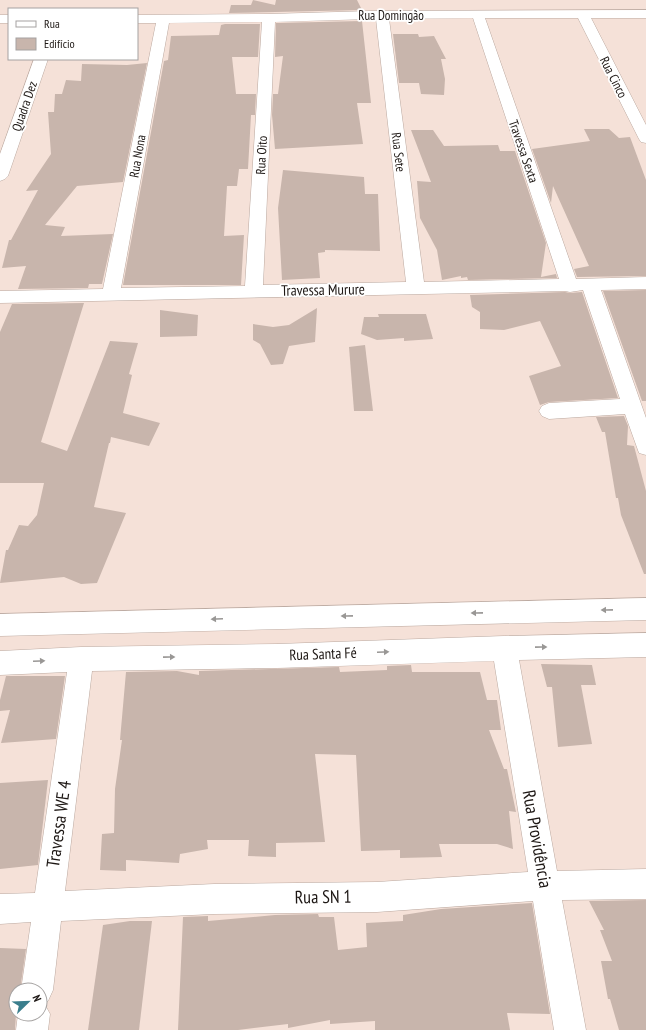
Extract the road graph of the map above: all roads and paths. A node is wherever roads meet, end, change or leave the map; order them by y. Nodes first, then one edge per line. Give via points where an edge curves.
1 (415, 0) edge
2 (556, 0) edge
3 (138, 12) edge
4 (275, 14) junction
5 (561, 14) junction
6 (646, 14) edge
7 (382, 15) junction
8 (417, 15) junction
9 (478, 15) junction
10 (583, 15) junction
11 (163, 19) junction
12 (41, 60) edge
13 (646, 139) edge
14 (0, 176) edge
15 (646, 284) edge
16 (590, 285) junction
17 (570, 286) junction
18 (416, 288) junction
19 (254, 291) junction
20 (111, 294) junction
21 (0, 297) edge
22 (631, 406) junction
23 (549, 411) dead end
24 (646, 447) edge
25 (646, 609) edge
26 (0, 625) edge
27 (646, 645) edge
28 (504, 648) junction
29 (81, 659) junction
30 (0, 664) edge
31 (646, 884) edge
32 (544, 886) junction
33 (48, 908) junction
34 (0, 909) edge
35 (38, 982) edge
36 (570, 1030) edge

1 - 8 street
2 - 5 street
3 - 11 street, Rua Domingão
4 - 7 street, Rua Domingão
4 - 11 street, Rua Domingão
4 - 19 street, Rua Oito
5 - 9 street, Rua Domingão
5 - 10 street, Rua Domingão
6 - 10 street, Rua Domingão
7 - 8 street, Rua Domingão
7 - 18 street, Rua Sete
8 - 9 street, Rua Domingão
9 - 17 street, Travessa Sexta
10 - 13 street, Rua Cinco
11 - 20 street, Rua Nona
12 - 14 street, Quadra Dez
15 - 16 street, Travessa Murure
16 - 17 street, Travessa Murure
16 - 22 street
17 - 18 street, Travessa Murure
18 - 19 street, Travessa Murure
19 - 20 street, Travessa Murure
20 - 21 street, Travessa Murure
22 - 23 street
22 - 24 street
25 -> 26 street
28 -> 27 street, Rua Santa Fé
29 -> 28 street, Rua Santa Fé via 277,656
28 - 32 street, Rua Providência
30 -> 29 street, Rua Santa Fé
29 - 33 street, Travessa WE 4
31 - 32 street, Rua SN 1
32 - 33 street, Rua SN 1 via 377,897 214,899
32 - 36 street, Rua Providência
33 - 34 street, Rua SN 1
33 - 35 street, Travessa WE 4

